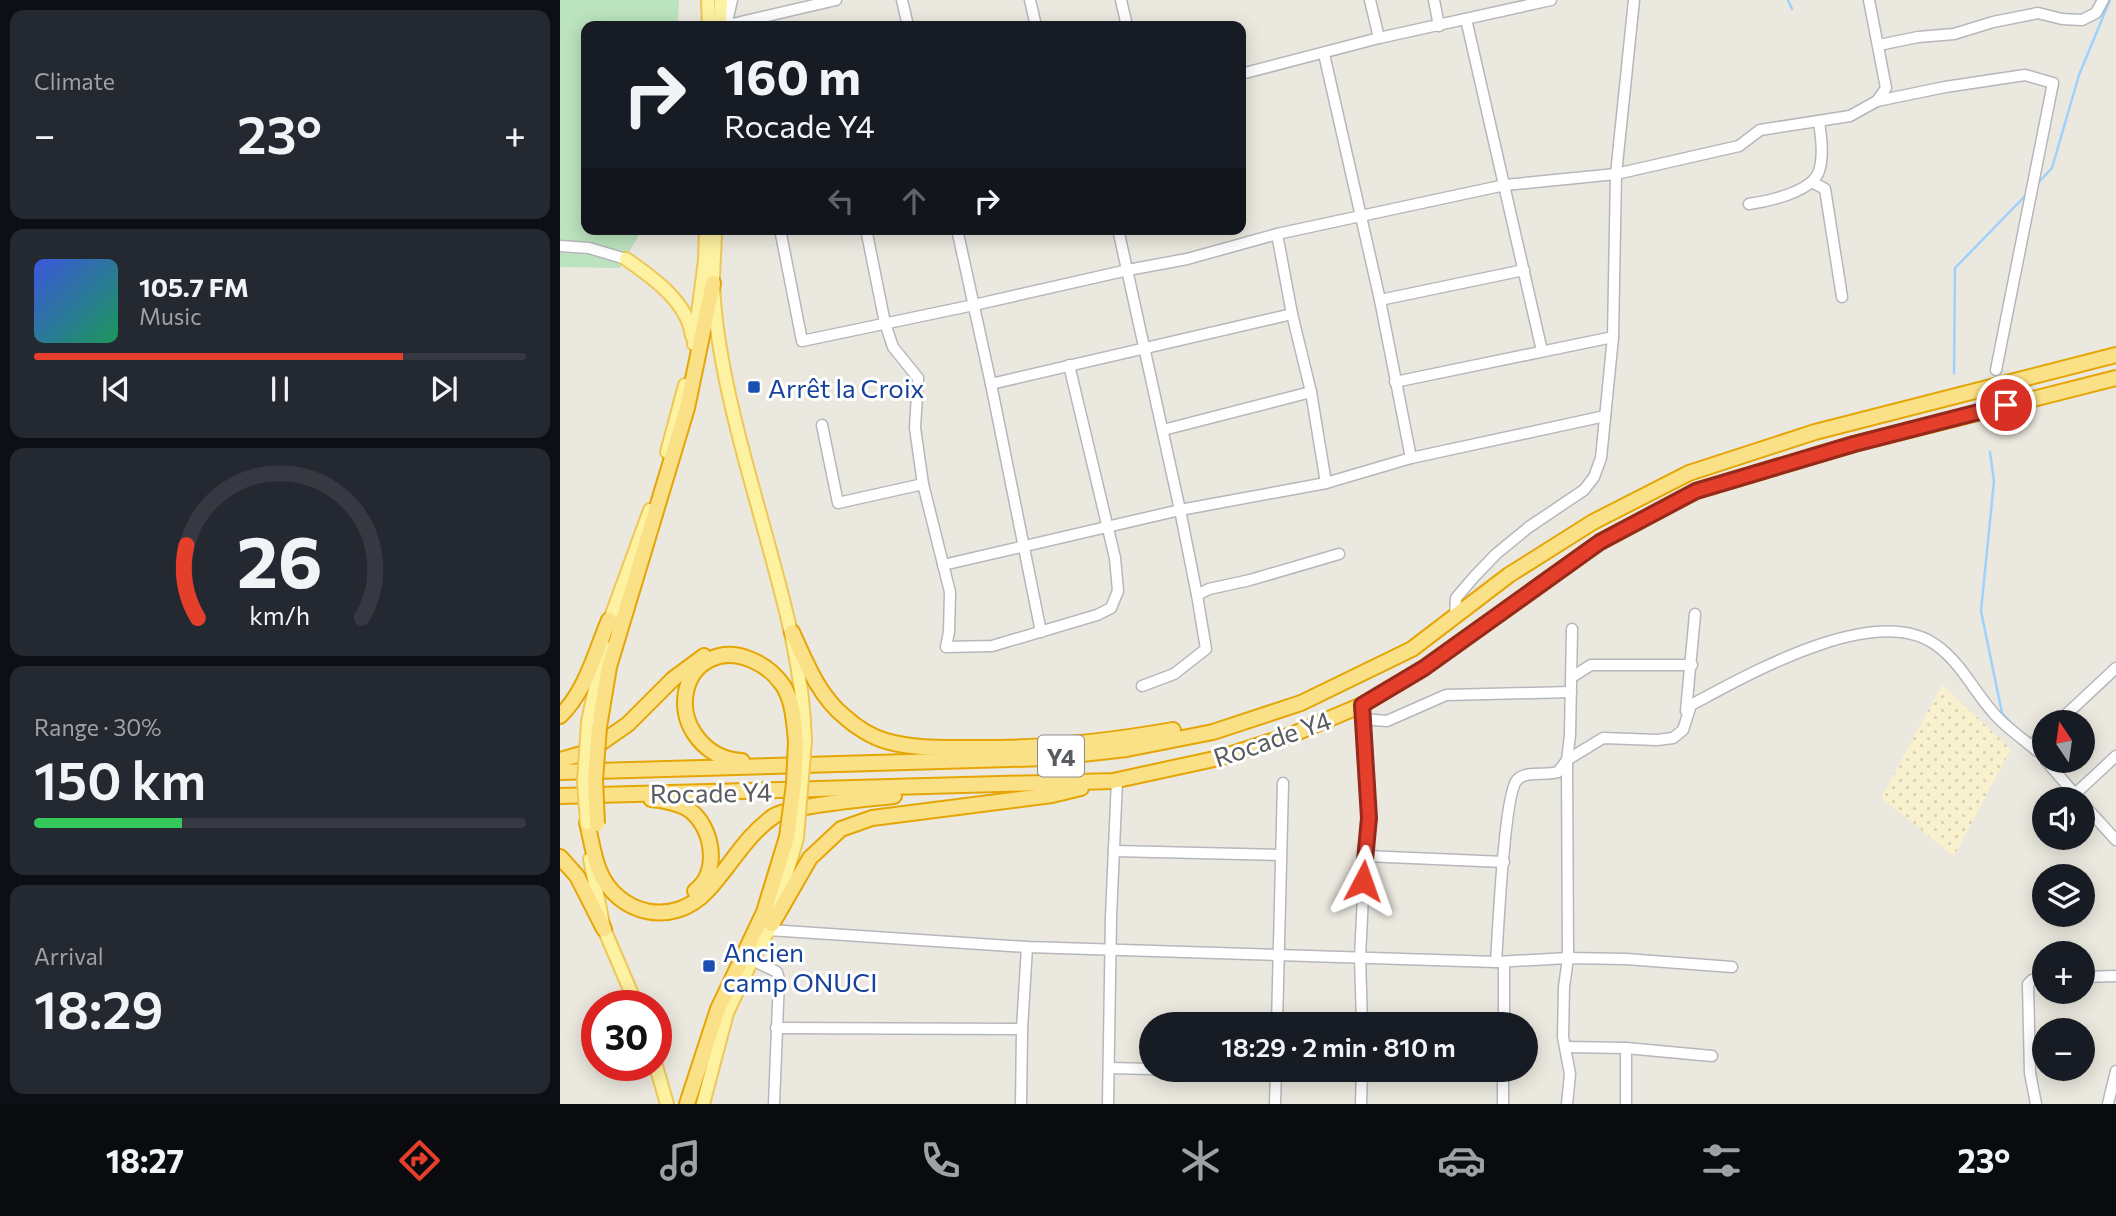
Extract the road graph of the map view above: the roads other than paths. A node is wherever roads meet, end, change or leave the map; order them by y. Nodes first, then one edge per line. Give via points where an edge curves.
1 (708, 0) edge
2 (721, 0) edge
3 (732, 0) edge
4 (836, 0) edge
5 (902, 0) edge
6 (1030, 0) edge
7 (1121, 0) edge
8 (1370, 0) edge
9 (1434, 0) edge
10 (1551, 0) edge
11 (1634, 0) edge
12 (1869, 0) edge
13 (2103, 0) edge
14 (1517, 4) edge
15 (1466, 19) junction
16 (709, 21) edge
17 (723, 21) edge
18 (726, 21) edge
19 (746, 21) edge
20 (907, 21) edge
21 (1035, 21) edge
22 (1127, 21) edge
23 (1439, 26) junction
24 (1379, 38) junction
25 (1879, 45) junction
26 (1324, 54) junction
27 (1246, 73) edge
28 (1877, 101) junction
29 (1819, 121) junction
30 (1616, 174) junction
31 (1812, 182) junction
32 (1505, 185) junction
33 (1749, 204) dead end
34 (1359, 216) junction
35 (1277, 234) junction
36 (706, 235) edge
37 (715, 235) edge
38 (781, 235) edge
39 (867, 235) edge
40 (958, 235) edge
41 (1119, 235) edge
42 (560, 246) edge
43 (626, 259) joint
44 (1128, 270) junction
45 (1524, 270) junction
46 (713, 283) junction
47 (1842, 297) dead end
48 (1380, 300) junction
49 (974, 306) junction
50 (1292, 314) junction
51 (885, 323) junction
52 (1613, 337) junction
53 (694, 349) junction
54 (1144, 349) junction
55 (1542, 351) junction
56 (2116, 355) edge
57 (1069, 365) junction
58 (1996, 370) dead end
59 (2116, 377) edge
60 (1395, 382) junction
61 (991, 384) junction
62 (1311, 391) junction
63 (1605, 416) junction
64 (822, 425) dead end
65 (1163, 430) junction
66 (1411, 458) junction
67 (923, 484) junction
68 (1326, 484) junction
69 (1180, 510) junction
70 (1107, 527) junction
71 (1025, 547) junction
72 (1339, 554) dead end
73 (943, 565) junction
74 (1198, 594) junction
75 (1695, 614) dead end
76 (1455, 616) junction
77 (609, 620) junction
78 (1572, 629) dead end
79 (792, 632) junction
80 (1041, 632) junction
81 (1692, 665) junction
82 (2116, 668) edge
83 (1572, 677) junction
84 (1142, 686) dead end
85 (1571, 692) junction
86 (1301, 703) junction
87 (2071, 710) edge
88 (1362, 712) junction
89 (560, 716) edge
90 (1685, 718) junction
91 (593, 724) junction
92 (805, 726) junction
93 (801, 741) junction
94 (2032, 747) edge
95 (2116, 756) edge
96 (560, 760) edge
97 (1567, 760) junction
98 (814, 765) junction
99 (560, 772) edge
100 (1115, 780) junction
101 (1283, 783) dead end
102 (968, 786) junction
103 (2089, 787) edge
104 (572, 796) edge
105 (2095, 817) edge
106 (592, 823) junction
107 (792, 837) junction
108 (2116, 841) edge
109 (1114, 851) junction
110 (1281, 855) junction
111 (1365, 856) junction
112 (560, 857) edge
113 (1504, 862) junction
114 (771, 927) junction
115 (604, 929) junction
116 (1027, 947) junction
117 (1110, 950) junction
118 (1278, 956) junction
119 (1360, 957) junction
120 (1568, 958) junction
121 (752, 960) junction
122 (1500, 962) junction
123 (1732, 967) dead end
124 (2116, 976) edge
125 (2095, 977) edge
126 (2032, 980) edge
127 (630, 990) edge
128 (1277, 1012) edge
129 (1362, 1012) edge
130 (1503, 1012) edge
131 (776, 1028) junction
132 (1022, 1029) junction
133 (1566, 1047) junction
134 (1626, 1048) junction
135 (1712, 1056) dead end
136 (1110, 1068) junction
137 (1139, 1069) edge
138 (2116, 1071) edge
139 (660, 1081) edge
140 (1276, 1082) edge
141 (1362, 1082) edge
142 (1503, 1082) edge
143 (667, 1104) edge
144 (687, 1104) edge
145 (703, 1104) edge
146 (774, 1104) edge
147 (1021, 1104) edge
148 (1108, 1104) edge
149 (1275, 1104) edge
150 (1362, 1104) edge
151 (1503, 1104) edge
152 (1567, 1104) edge
153 (1626, 1104) edge
154 (2036, 1104) edge
155 (2108, 1104) edge

1 - 16 main road
2 - 17 main road
3 - 18 street
4 - 19 street
5 - 20 street
6 - 21 street
7 - 22 street
8 - 24 street
9 - 23 street
10 - 14 street
11 - 30 street
12 - 25 street
13 - 25 street via 2096,13 2082,20 2038,13 1954,34
14 - 15 street
15 - 23 street
15 - 32 street
23 - 24 street
24 - 26 street
25 - 28 street via 1886,88
26 - 27 street
26 - 34 street
28 - 29 street via 1850,116
28 - 58 street via 2025,75 2053,83
29 - 30 street via 1759,130 1739,145
29 - 31 street via 1819,173
30 - 32 street
30 - 52 street
31 - 33 street via 1795,192
31 - 47 street via 1825,189
32 - 34 street
32 - 45 street
34 - 35 street
34 - 48 street
35 - 44 street
35 - 50 street
36 - 53 main road
37 - 46 main road
38 - 51 street via 802,341
39 - 51 street
40 - 49 street
41 - 44 street
42 - 43 street via 589,247
43 - 53 main road via 683,312
44 - 49 street
44 - 54 street
45 - 48 street
45 - 55 street
46 - 79 main road via 722,356
46 - 91 highway via 687,408
48 - 60 street
49 - 51 street
49 - 61 street
50 - 54 street
50 - 62 street
51 - 67 street via 893,347 918,378 915,428
52 - 55 street
52 - 63 street
53 - 77 main road via 648,515
54 - 57 street
54 - 65 street
55 - 60 street
56 - 76 highway, Rocade Y4 / Y4 via 1815,432 1689,473 1593,523 1509,575
57 - 61 street
57 - 70 street
59 - 88 highway, Rocade Y4 / Y4 via 1854,444 1696,491 1600,542
60 - 66 street
61 - 71 street
62 - 65 street
62 - 68 street
63 - 66 street
63 - 76 street via 1601,458 1590,484 1496,554 1456,598
64 - 67 street via 838,503
65 - 69 street
66 - 68 street
67 - 73 street
68 - 69 street
69 - 70 street
69 - 74 street
70 - 71 street
70 - 80 street via 1118,590 1111,608
71 - 73 street
71 - 80 street
72 - 74 street
73 - 80 street via 950,593 946,647 992,646
74 - 84 street via 1206,649 1174,674
75 - 81 street
76 - 86 highway, Rocade Y4 / Y4 via 1412,649
77 - 89 highway via 583,685
77 - 91 main road
78 - 83 street
79 - 86 highway via 814,681 844,716 884,741 920,748 1028,749 1112,741
79 - 92 main road
81 - 83 street via 1591,665
81 - 90 street
82 - 87 street
83 - 85 street
85 - 88 street via 1446,695 1387,721
85 - 97 street
86 - 98 highway, Rocade Y4 / Y4 via 1213,732 1127,749 1047,758
88 - 100 highway, Rocade Y4 / Y4 via 1219,758
88 - 111 street via 1369,818
90 - 94 street via 1691,705 1767,665 1863,633 1894,631 1938,646 1998,718
90 - 97 street via 1683,730 1673,738 1603,738
91 - 104 main road, bridge
91 - 106 highway, bridge
92 - 93 main road
92 - 96 highway via 789,683 770,661 749,650 726,649 692,663 628,724 588,752
93 - 98 highway via 783,685 766,667 747,658 711,659 696,671 685,690 688,725 712,752 730,760
93 - 107 highway, bridge
95 - 103 street
97 - 113 street via 1558,772 1517,779 1507,815
97 - 120 street
98 - 99 highway, Rocade Y4 / Y4
100 - 102 highway, Rocade Y4 / Y4
100 - 109 street
100 - 114 highway via 1052,795 872,818 841,829 810,858
101 - 110 street
102 - 104 highway, Rocade Y4 / Y4
102 - 106 highway via 776,815 749,838 706,893 687,907 665,913 641,911 621,900 599,872
104 - 106 main road, bridge
104 - 106 highway via 661,800 692,811 712,850 701,887 684,901 664,906 643,904 625,894 607,868
105 - 108 street
106 - 115 main road via 590,859
107 - 114 main road
107 - 144 highway via 764,912 718,1009
109 - 110 street
109 - 117 street
110 - 118 street
111 - 113 street
111 - 119 street
112 - 115 highway via 577,876
113 - 122 street
114 - 116 street
114 - 121 main road
115 - 127 main road
116 - 117 street
116 - 132 street
117 - 118 street
117 - 136 street
118 - 119 street
118 - 128 street
119 - 122 street
119 - 129 street
120 - 122 street
120 - 123 street
120 - 133 street
121 - 131 street via 777,972
121 - 145 main road via 727,1013
122 - 130 street
124 - 125 street
126 - 154 street via 2028,984 2030,1073
131 - 132 street
131 - 146 street
132 - 147 street
133 - 134 street
133 - 152 street via 1570,1074
134 - 135 street
134 - 153 street
136 - 137 street
136 - 148 street
138 - 155 street
139 - 143 main road
140 - 149 street
141 - 150 street
142 - 151 street

